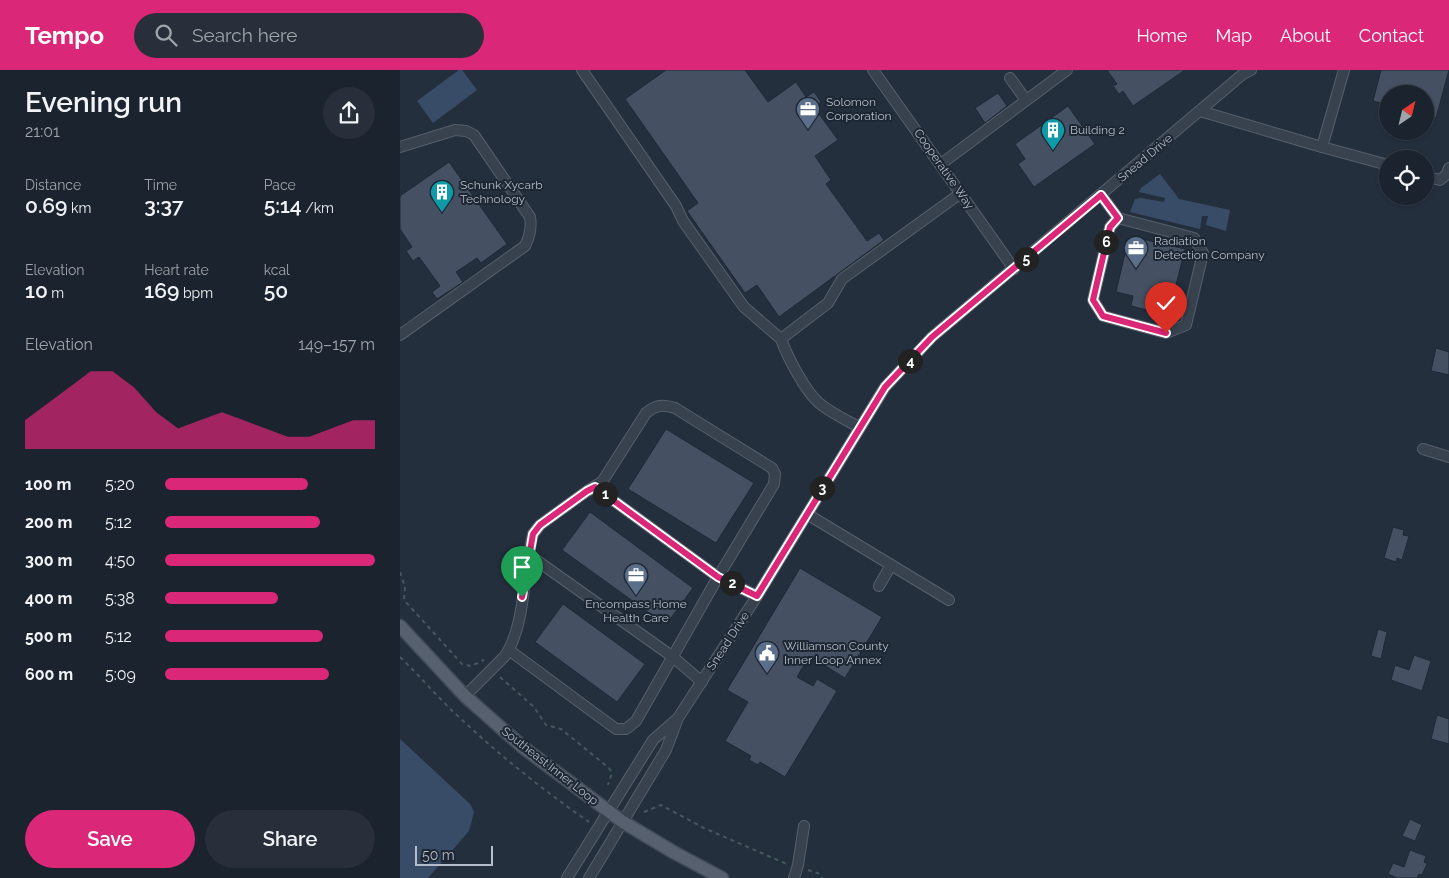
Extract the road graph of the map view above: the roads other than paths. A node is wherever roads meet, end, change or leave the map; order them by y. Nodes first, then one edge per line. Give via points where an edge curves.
1 (582, 70) edge
2 (873, 70) edge
3 (1067, 70) edge
4 (1250, 70) edge
5 (1344, 70) edge
6 (1010, 78) dead end
7 (1026, 100) junction
8 (1200, 111) junction
9 (400, 147) edge
10 (1322, 147) junction
11 (1379, 163) edge
12 (941, 164) junction
13 (1449, 168) edge
14 (1434, 178) edge
15 (960, 193) junction
16 (1101, 195) junction
17 (1118, 218) junction
18 (1014, 269) junction
19 (400, 335) edge
20 (781, 339) junction
21 (859, 427) junction
22 (1423, 449) dead end
23 (1449, 457) edge
24 (595, 487) junction
25 (807, 514) junction
26 (529, 555) junction
27 (891, 565) junction
28 (718, 577) junction
29 (879, 586) dead end
30 (757, 596) junction
31 (949, 600) dead end
32 (400, 627) edge
33 (509, 650) junction
34 (673, 657) junction
35 (702, 682) junction
36 (465, 696) junction
37 (678, 718) junction
38 (608, 812) junction
39 (624, 822) junction
40 (804, 826) dead end
41 (568, 878) edge
42 (590, 878) edge
43 (722, 878) edge
44 (794, 878) edge

1 - 20 street via 744,307
2 - 12 street, Cooperative Way
3 - 7 street
4 - 8 street, Snead Drive
5 - 10 street
6 - 7 street
7 - 12 street
8 - 10 street
8 - 16 street, Snead Drive
9 - 19 street via 455,130 474,135 530,216 532,224 525,246
10 - 11 street
12 - 15 street, Cooperative Way
13 - 14 street via 1448,174 1440,180
15 - 18 street, Cooperative Way
15 - 20 street via 842,279 828,303
16 - 17 street
16 - 18 street, Snead Drive
17 - 17 street via 1110,227 1093,300 1103,316 1166,333 1186,325 1203,254 1194,238
18 - 21 street, Snead Drive via 932,337 885,387
20 - 21 street via 786,353 818,402
21 - 25 street, Snead Drive
22 - 23 street
24 - 26 street via 540,525 533,534
24 - 28 street
24 - 28 street via 602,482 646,413 663,405 675,408 772,468 774,484
25 - 27 street
25 - 30 street, Snead Drive
26 - 33 street via 516,634
26 - 34 street
27 - 29 street
27 - 31 street
28 - 30 street
28 - 34 street
30 - 35 street, Snead Drive
32 - 36 main road, Southeast Inner Loop
33 - 34 street via 616,729 626,729 636,721
33 - 36 street
34 - 35 street
35 - 37 street, Snead Drive
36 - 38 main road, Southeast Inner Loop via 524,748
37 - 38 street, Snead Drive via 653,740
37 - 39 street, Snead Drive via 666,750
38 - 39 main road, Southeast Inner Loop
38 - 41 street, Snead Drive
39 - 42 street, Snead Drive
39 - 43 main road, Southeast Inner Loop
40 - 44 street

